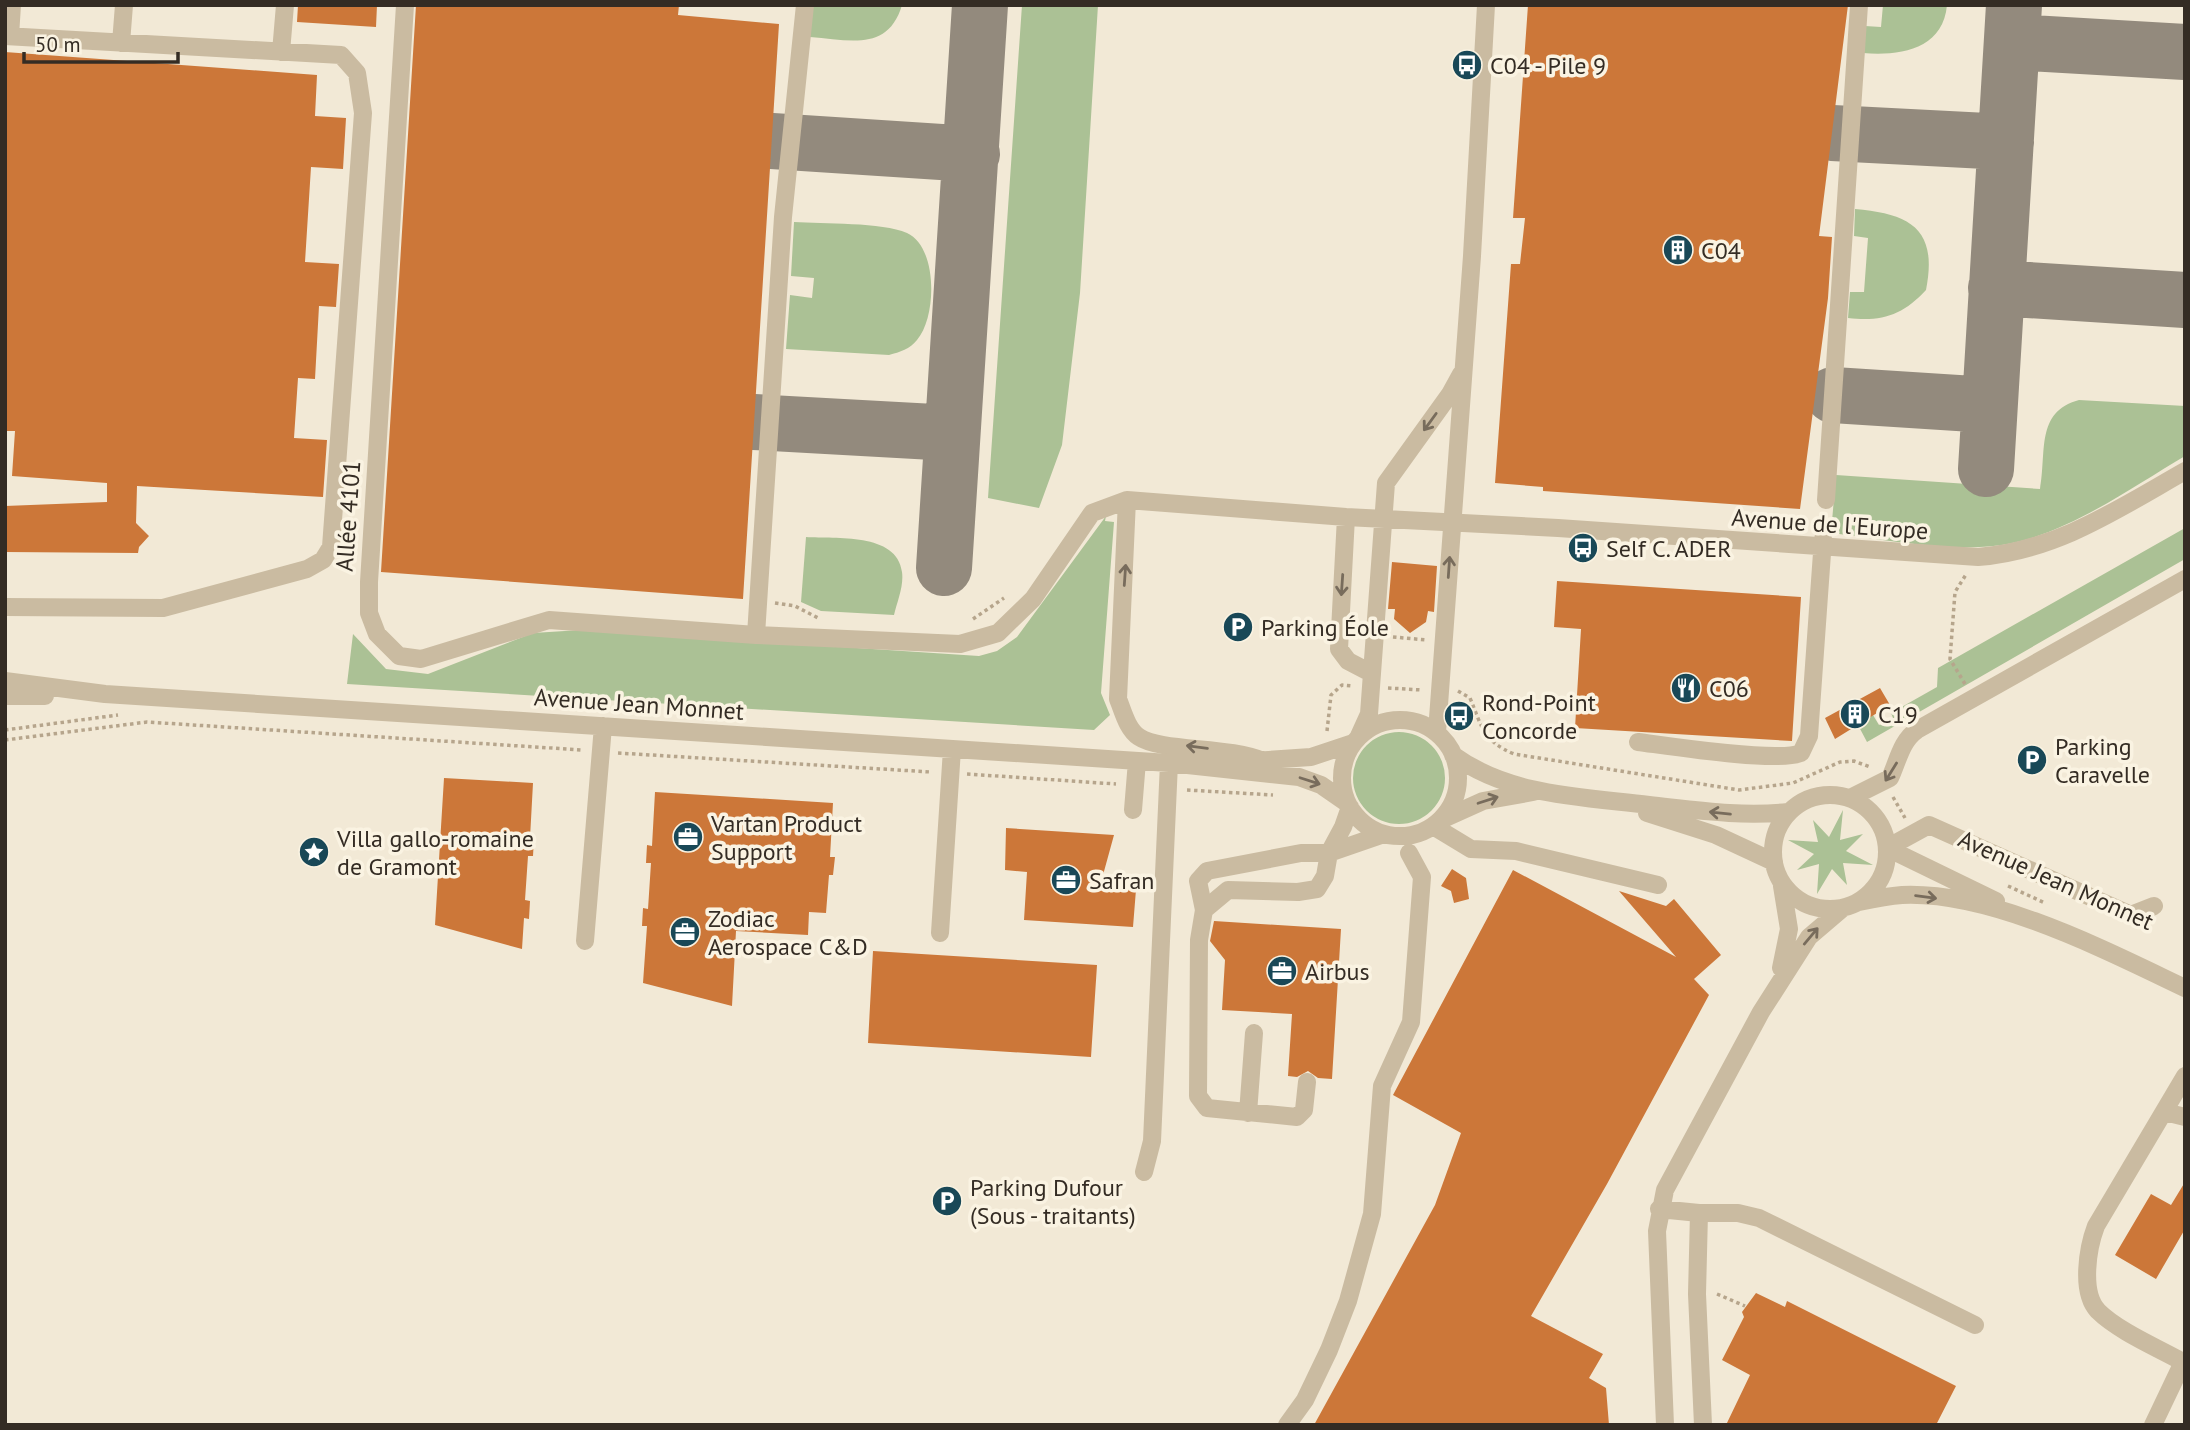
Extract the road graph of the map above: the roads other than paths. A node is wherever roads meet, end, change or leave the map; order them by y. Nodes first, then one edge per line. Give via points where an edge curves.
1 (12, 5) edge
2 (124, 5) edge
3 (285, 5) edge
4 (405, 5) edge
5 (805, 5) edge
6 (1486, 5) edge
7 (1859, 5) edge
8 (8, 36) edge
9 (121, 43) junction
10 (281, 52) junction
11 (1465, 363) junction
12 (2185, 471) edge
13 (1127, 500) junction
14 (1826, 500) dead end
15 (1346, 517) junction
16 (1382, 519) junction
17 (1452, 524) junction
18 (1823, 544) junction
19 (2185, 579) edge
20 (5, 607) edge
21 (756, 635) junction
22 (1370, 680) junction
23 (5, 681) edge
24 (104, 695) junction
25 (5, 696) edge
26 (603, 726) junction
27 (1437, 732) junction
28 (1356, 740) junction
29 (1638, 742) dead end
30 (952, 749) junction
31 (1453, 754) junction
32 (1137, 761) junction
33 (1263, 761) junction
34 (1169, 763) junction
35 (1540, 792) junction
36 (1850, 799) junction
37 (1603, 800) junction
38 (1348, 805) junction
39 (1133, 810) dead end
40 (1788, 812) junction
41 (1436, 823) junction
42 (1384, 834) junction
43 (1887, 848) junction
44 (1329, 853) junction
45 (1409, 853) dead end
46 (1774, 862) junction
47 (1782, 884) junction
48 (1658, 885) dead end
49 (1851, 905) junction
50 (2154, 906) dead end
51 (1203, 910) junction
52 (2043, 925) junction
53 (940, 933) dead end
54 (585, 941) dead end
55 (2185, 988) edge
56 (1761, 1013) junction
57 (1254, 1033) dead end
58 (2185, 1076) edge
59 (1307, 1082) dead end
60 (1248, 1112) junction
61 (2165, 1112) junction
62 (2185, 1117) edge
63 (1144, 1172) dead end
64 (1659, 1209) junction
65 (1699, 1213) junction
66 (1975, 1325) dead end
67 (2184, 1362) edge
68 (1287, 1425) edge
69 (1665, 1425) edge
70 (1703, 1425) edge
71 (2154, 1425) edge

1 - 8 street
2 - 9 street
3 - 10 street
4 - 21 street, Allée 4101 via 369,582 369,613 377,634 399,656 421,659 549,620
5 - 21 street via 783,217
6 - 11 street
7 - 14 street
8 - 9 street
9 - 10 street
10 - 20 street via 341,55 357,73 363,113 331,547 323,560 307,569 163,608
11 -> 16 street via 1450,394 1386,483
11 - 17 street
12 - 18 street, Avenue de l'Europe via 2064,537 2024,551 1978,557
13 - 15 street, Avenue de l'Europe
13 - 21 street, Allée 4101 via 1092,513 1033,598 998,633 960,645
33 -> 13 street via 1245,753 1156,742 1139,737 1127,722 1118,699
15 - 16 street, Avenue de l'Europe
15 -> 22 street via 1339,649
16 - 17 street, Avenue de l'Europe
16 - 22 street
17 - 18 street, Avenue de l'Europe
27 -> 17 street
18 - 29 street via 1809,736 1801,753 1699,750
19 -> 36 street via 1917,730 1908,736 1890,778
22 - 28 street via 1369,714
23 - 24 street, Avenue Jean Monnet
24 - 25 street, Avenue Jean Monnet
24 - 26 street, Avenue Jean Monnet
26 - 30 street, Avenue Jean Monnet
26 - 54 street
27 - 28 street via 1422,724 1389,720
27 - 31 street
28 - 33 street, Avenue Jean Monnet via 1324,755
28 - 38 street via 1343,766
30 - 32 street, Avenue Jean Monnet
30 - 53 street
31 - 35 street via 1494,777
31 - 41 street via 1458,783 1452,803
32 - 34 street, Avenue Jean Monnet
32 - 39 street
33 - 34 street, Avenue Jean Monnet
34 -> 38 street, Avenue Jean Monnet via 1299,777 1321,785
34 - 63 street via 1152,1141
35 - 37 street
41 -> 35 street via 1502,795
36 - 40 street via 1817,796
36 - 43 street via 1876,818
40 -> 37 street via 1743,815
37 - 46 street via 1716,835
38 - 42 street via 1370,828
38 - 44 street
40 - 46 street via 1773,844
41 - 42 street via 1408,836
41 - 48 street via 1471,849 1516,851
42 - 44 street
43 - 49 street via 1881,879
43 - 50 street via 1929,825 2131,915
43 - 52 street, Avenue Jean Monnet
44 - 51 street via 1317,889 1228,890
44 - 51 street via 1301,853 1207,871 1198,881
45 - 68 street via 1422,877 1410,1022 1382,1086 1372,1213 1329,1350
46 - 47 street
47 - 49 street via 1809,906
47 - 56 street via 1788,943
49 -> 52 street, Avenue Jean Monnet via 1922,895 1979,905
56 -> 49 street via 1809,937
51 - 60 street via 1198,1096 1207,1108
52 - 55 street, Avenue Jean Monnet
56 - 64 street via 1673,1171
57 - 60 street
58 - 61 street
59 - 60 street via 1304,1110 1297,1117
61 - 62 street
61 - 67 street via 2096,1226 2089,1282 2098,1311
64 - 65 street
64 - 69 street
65 - 66 street via 1759,1218
65 - 70 street via 1697,1294
67 - 71 street

